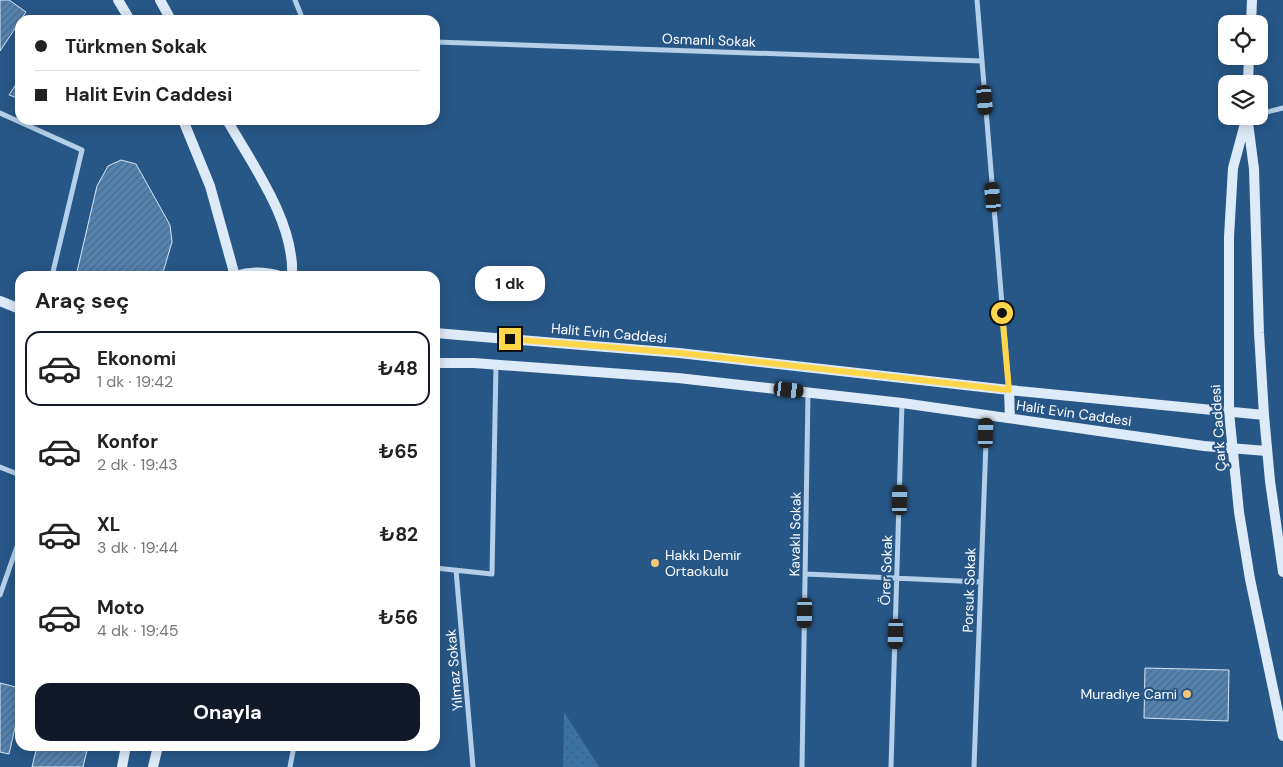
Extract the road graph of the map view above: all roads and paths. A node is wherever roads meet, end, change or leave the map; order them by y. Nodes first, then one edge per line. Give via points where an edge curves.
1 (118, 0) edge
2 (160, 0) edge
3 (295, 0) edge
4 (978, 0) edge
5 (1252, 0) edge
6 (127, 15) edge
7 (168, 15) edge
8 (301, 15) edge
9 (1251, 15) edge
10 (440, 42) edge
11 (982, 61) junction
12 (1283, 108) edge
13 (1268, 112) edge
14 (0, 113) edge
15 (15, 120) edge
16 (27, 125) edge
17 (185, 125) edge
18 (230, 125) edge
19 (53, 271) edge
20 (234, 271) edge
21 (292, 271) edge
22 (0, 302) edge
23 (15, 307) edge
24 (440, 333) edge
25 (440, 363) edge
26 (496, 365) junction
27 (1009, 390) junction
28 (808, 392) junction
29 (902, 403) junction
30 (1229, 412) junction
31 (987, 414) junction
32 (1264, 415) junction
33 (1010, 418) junction
34 (1232, 450) junction
35 (1267, 452) junction
36 (0, 467) edge
37 (15, 473) edge
38 (1278, 511) edge
39 (15, 552) edge
40 (440, 568) edge
41 (456, 570) junction
42 (1283, 572) edge
43 (806, 574) junction
44 (898, 577) junction
45 (981, 582) junction
46 (0, 595) edge
47 (1283, 736) edge
48 (125, 751) edge
49 (157, 751) edge
50 (293, 751) edge
51 (122, 767) edge
52 (153, 767) edge
53 (290, 767) edge
54 (473, 767) edge
55 (802, 767) edge
56 (891, 767) edge
57 (974, 767) edge

1 - 6 main road
2 - 7 main road
3 - 8 street
4 - 11 street
5 - 9 main road
10 - 11 street, Osmanlı Sokak
11 - 27 street
12 - 13 street
14 - 15 street
16 - 19 street via 82,150
17 - 20 main road via 210,186
18 - 21 main road via 282,220 290,245
22 - 23 main road
24 - 27 main road, Halit Evin Caddesi via 680,353
25 - 26 main road, Halit Evin Caddesi
26 - 28 main road, Halit Evin Caddesi via 678,378
26 - 41 street via 492,574
27 - 30 main road, Halit Evin Caddesi
27 - 33 main road
28 - 29 main road, Halit Evin Caddesi
28 - 43 street, Kavaklı Sokak
29 - 31 main road, Halit Evin Caddesi
29 - 44 street, Örer Sokak
30 - 32 main road, Halit Evin Caddesi
30 - 32 main road, Çark Caddesi via 1233,178 1247,116 1254,169
30 - 34 main road, Çark Caddesi
31 - 33 main road, Halit Evin Caddesi
31 - 45 street, Porsuk Sokak
32 - 35 main road, Çark Caddesi
33 - 34 main road, Halit Evin Caddesi
34 - 35 main road, Halit Evin Caddesi
34 - 47 main road, Çark Caddesi via 1250,579
35 - 38 main road, Çark Caddesi
36 - 37 street
38 - 42 main road, Çark Caddesi
39 - 46 street
40 - 41 street
41 - 54 street, Yılmaz Sokak
43 - 44 street
43 - 55 street, Kavaklı Sokak
44 - 45 street
44 - 56 street, Örer Sokak
45 - 57 street, Porsuk Sokak
48 - 51 main road
49 - 52 main road
50 - 53 street

